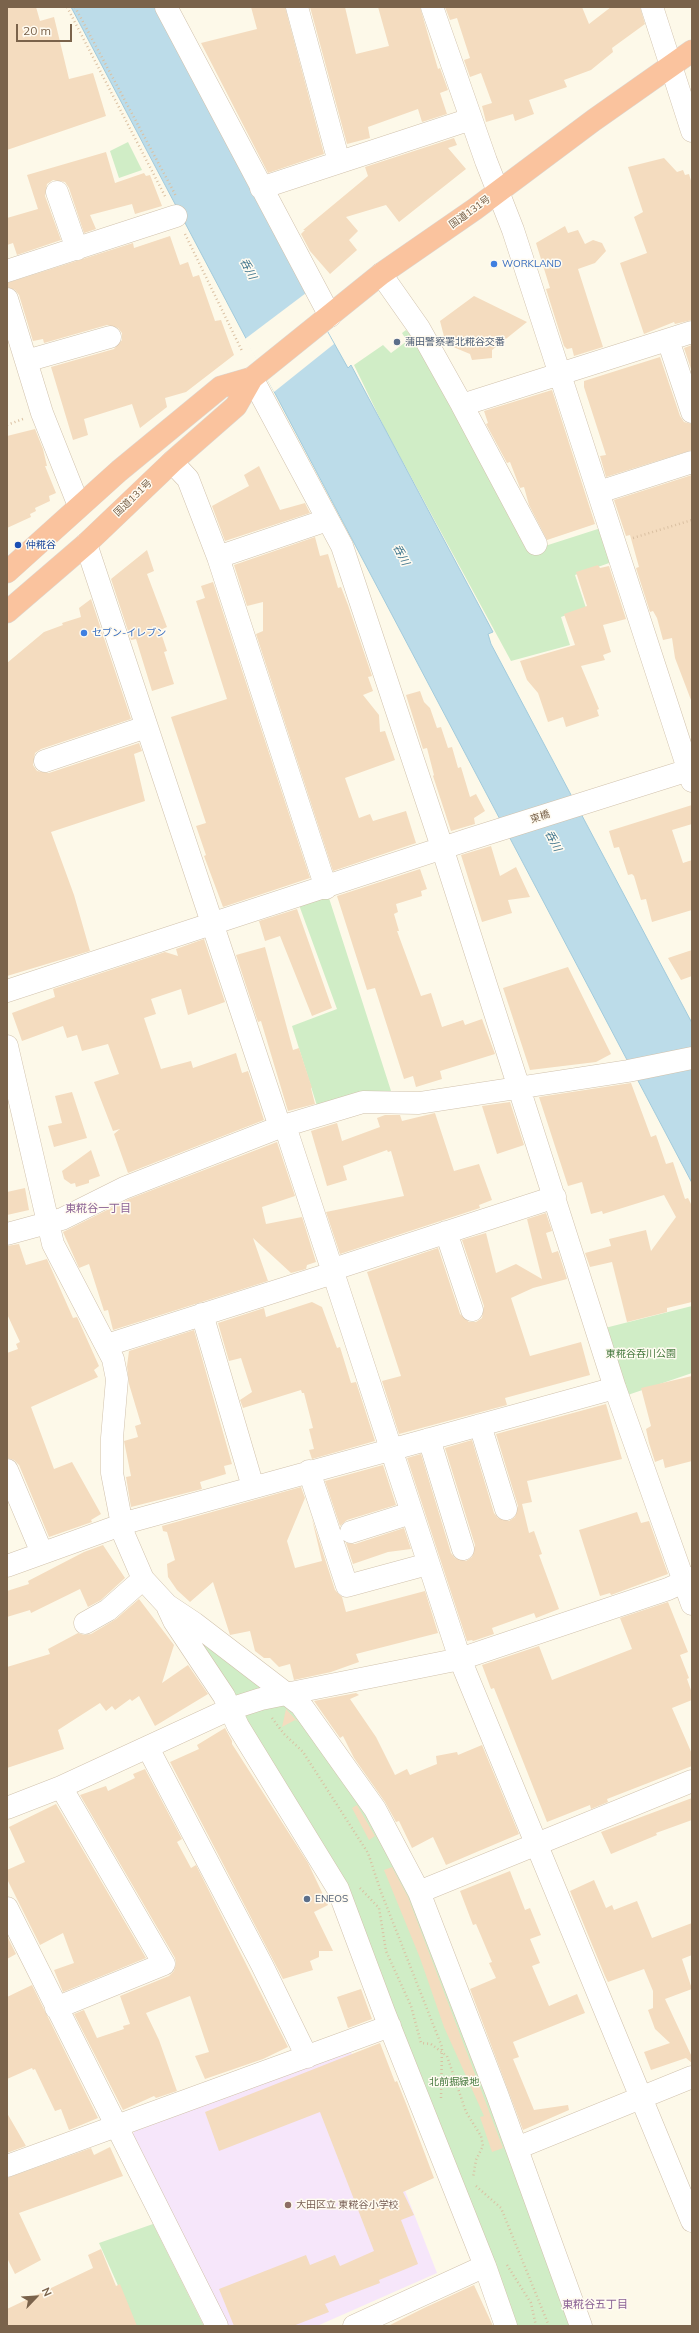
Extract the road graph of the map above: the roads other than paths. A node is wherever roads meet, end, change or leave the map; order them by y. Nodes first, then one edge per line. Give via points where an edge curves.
1 (166, 7) edge
2 (297, 7) edge
3 (432, 7) edge
4 (652, 7) edge
5 (692, 51) edge
6 (672, 67) junction
7 (471, 119) junction
8 (692, 131) edge
9 (339, 162) junction
10 (261, 188) junction
11 (57, 192) dead end
12 (499, 192) junction
13 (176, 206) road end
14 (77, 249) junction
15 (7, 271) edge
16 (381, 274) junction
17 (7, 299) edge
18 (326, 319) junction
19 (692, 332) edge
20 (110, 337) dead end
21 (668, 340) junction
22 (26, 361) junction
23 (257, 374) junction
24 (559, 374) junction
25 (462, 406) junction
26 (692, 412) edge
27 (172, 462) junction
28 (692, 462) edge
29 (599, 492) junction
30 (79, 506) junction
31 (327, 520) junction
32 (86, 544) junction
33 (536, 544) dead end
34 (218, 557) junction
35 (7, 572) edge
36 (7, 612) edge
37 (146, 727) junction
38 (45, 761) dead end
39 (691, 774) edge
40 (442, 848) junction
41 (326, 888) junction
42 (212, 925) junction
43 (7, 991) edge
44 (7, 1046) edge
45 (692, 1058) edge
46 (520, 1088) junction
47 (16, 1121) edge
48 (282, 1126) junction
49 (555, 1197) junction
50 (48, 1221) junction
51 (446, 1232) junction
52 (7, 1234) edge
53 (333, 1273) junction
54 (472, 1310) dead end
55 (202, 1314) junction
56 (106, 1344) junction
57 (615, 1388) junction
58 (480, 1425) junction
59 (429, 1438) junction
60 (391, 1449) junction
61 (7, 1470) edge
62 (309, 1471) junction
63 (253, 1487) junction
64 (506, 1509) dead end
65 (411, 1513) junction
66 (122, 1524) junction
67 (351, 1532) dead end
68 (463, 1549) dead end
69 (42, 1553) junction
70 (428, 1564) junction
71 (7, 1566) edge
72 (143, 1579) junction
73 (688, 1580) edge
74 (692, 1604) edge
75 (167, 1605) junction
76 (85, 1623) dead end
77 (460, 1659) junction
78 (287, 1694) junction
79 (230, 1709) junction
80 (148, 1748) junction
81 (692, 1781) edge
82 (60, 1787) junction
83 (7, 1808) edge
84 (535, 1843) junction
85 (419, 1892) junction
86 (7, 1908) edge
87 (56, 2008) junction
88 (390, 2026) junction
89 (307, 2057) junction
90 (692, 2077) edge
91 (642, 2098) junction
92 (117, 2127) junction
93 (517, 2148) junction
94 (7, 2166) edge
95 (692, 2221) edge
96 (494, 2262) junction
97 (217, 2326) edge
98 (354, 2326) edge
99 (506, 2326) edge
100 (581, 2326) edge

1 - 10 street
2 - 9 street
3 - 7 street
4 - 6 street
5 - 6 highway, 国道131号
6 - 8 street
6 - 12 highway, 国道131号 via 594,120
7 - 9 street
7 - 12 street
9 - 10 street
10 - 18 street
11 - 14 street
12 - 16 highway, 国道131号
12 - 24 street
13 - 14 street
14 - 15 street
16 - 18 highway, 国道131号
16 - 25 street via 419,328
17 - 22 street
18 - 23 highway, 国道131号
19 - 21 street
20 - 22 street
21 - 24 street
21 - 26 street
22 - 30 street via 42,413
23 - 27 highway, 国道131号 via 236,406
23 - 30 highway, 国道131号 via 221,387
23 - 31 street via 275,418
24 - 25 street
24 - 29 street
25 - 33 street
27 - 32 highway, 国道131号
27 - 34 street via 188,479
28 - 29 street
29 - 39 street
30 - 35 highway, 国道131号
31 - 34 street
31 - 40 street via 342,546
32 - 36 highway, 国道131号
32 - 37 street
34 - 41 street
37 - 38 street
37 - 42 street
39 - 40 street, 東橋 via 580,804
40 - 41 street, 東橋
40 - 46 street
41 - 42 street, 東橋
42 - 43 street, 東橋
42 - 48 street
44 - 47 street
45 - 46 street
46 - 48 street via 419,1103 363,1102
46 - 49 street
47 - 50 street
48 - 50 street via 124,1188 62,1218
48 - 53 street
49 - 51 street
49 - 57 street
50 - 52 street
50 - 56 street via 53,1244
51 - 53 street via 340,1267
51 - 54 street
53 - 55 street
53 - 60 street
55 - 56 street
55 - 63 street
56 - 66 street via 113,1359 117,1379 112,1473
57 - 58 street
57 - 73 street
58 - 59 street
58 - 64 street
59 - 60 street
59 - 68 street
60 - 62 street
60 - 65 street
61 - 69 street
62 - 63 street
62 - 70 street via 347,1586
63 - 66 street
65 - 67 street
65 - 70 street
66 - 69 street
66 - 72 street via 124,1535
69 - 71 street
70 - 77 street
72 - 75 street
72 - 76 street via 108,1610
73 - 74 street
73 - 77 street
75 - 78 street
75 - 79 street via 174,1621
77 - 78 street
77 - 84 street
78 - 79 street
78 - 85 street via 301,1705 375,1809
79 - 80 street
79 - 88 street via 338,1889
80 - 82 street
80 - 89 street via 262,1965
81 - 84 street
82 - 83 street
82 - 87 street via 164,1964
84 - 85 street
84 - 91 street
85 - 93 street
86 - 87 street
87 - 92 street
88 - 89 street
88 - 96 street
89 - 92 street
90 - 91 street
91 - 93 street
91 - 95 street
92 - 94 street
92 - 97 street
93 - 100 street
96 - 98 street
96 - 99 street

